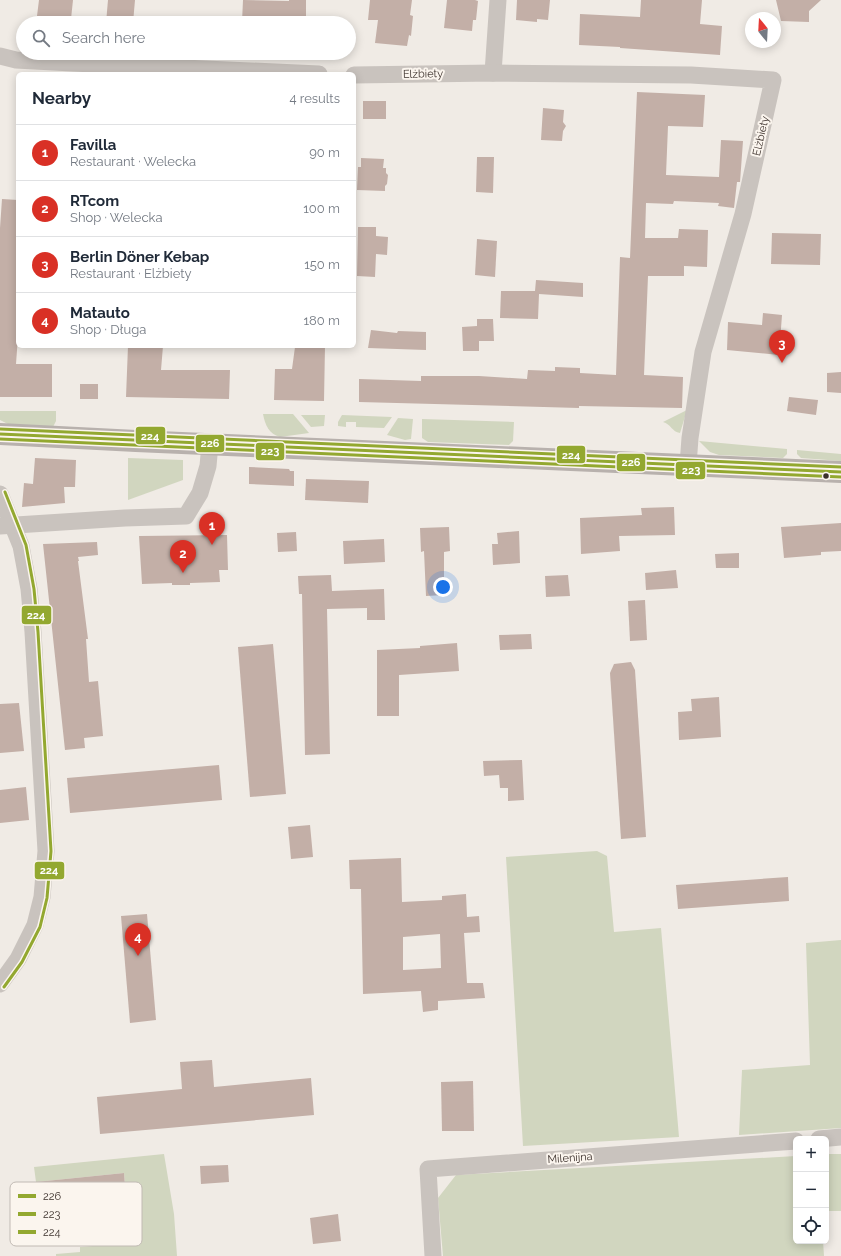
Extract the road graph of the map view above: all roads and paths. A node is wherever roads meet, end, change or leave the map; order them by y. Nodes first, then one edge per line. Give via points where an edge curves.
1 (498, 0) edge
2 (0, 56) edge
3 (16, 60) edge
4 (16, 60) edge
5 (274, 72) edge
6 (493, 73) junction
7 (356, 75) edge
8 (0, 434) edge
9 (210, 444) junction
10 (688, 465) junction
11 (841, 472) edge
12 (0, 494) edge
13 (6, 526) edge
14 (0, 984) edge
15 (841, 1137) edge
16 (829, 1138) edge
17 (793, 1141) edge
18 (433, 1255) edge

1 - 6 street
2 - 4 street
3 - 5 street
6 - 7 street, Elżbiety
6 - 10 street, Elżbiety via 691,75 774,80 743,214 703,352
8 - 9 main road
9 - 10 main road
9 - 13 street via 208,466 200,494 186,516
10 - 11 main road
12 - 13 street
13 - 14 street via 21,546 30,602 46,864 42,898 35,925 18,959
15 - 16 street
17 - 18 street, Milenijna via 428,1169

